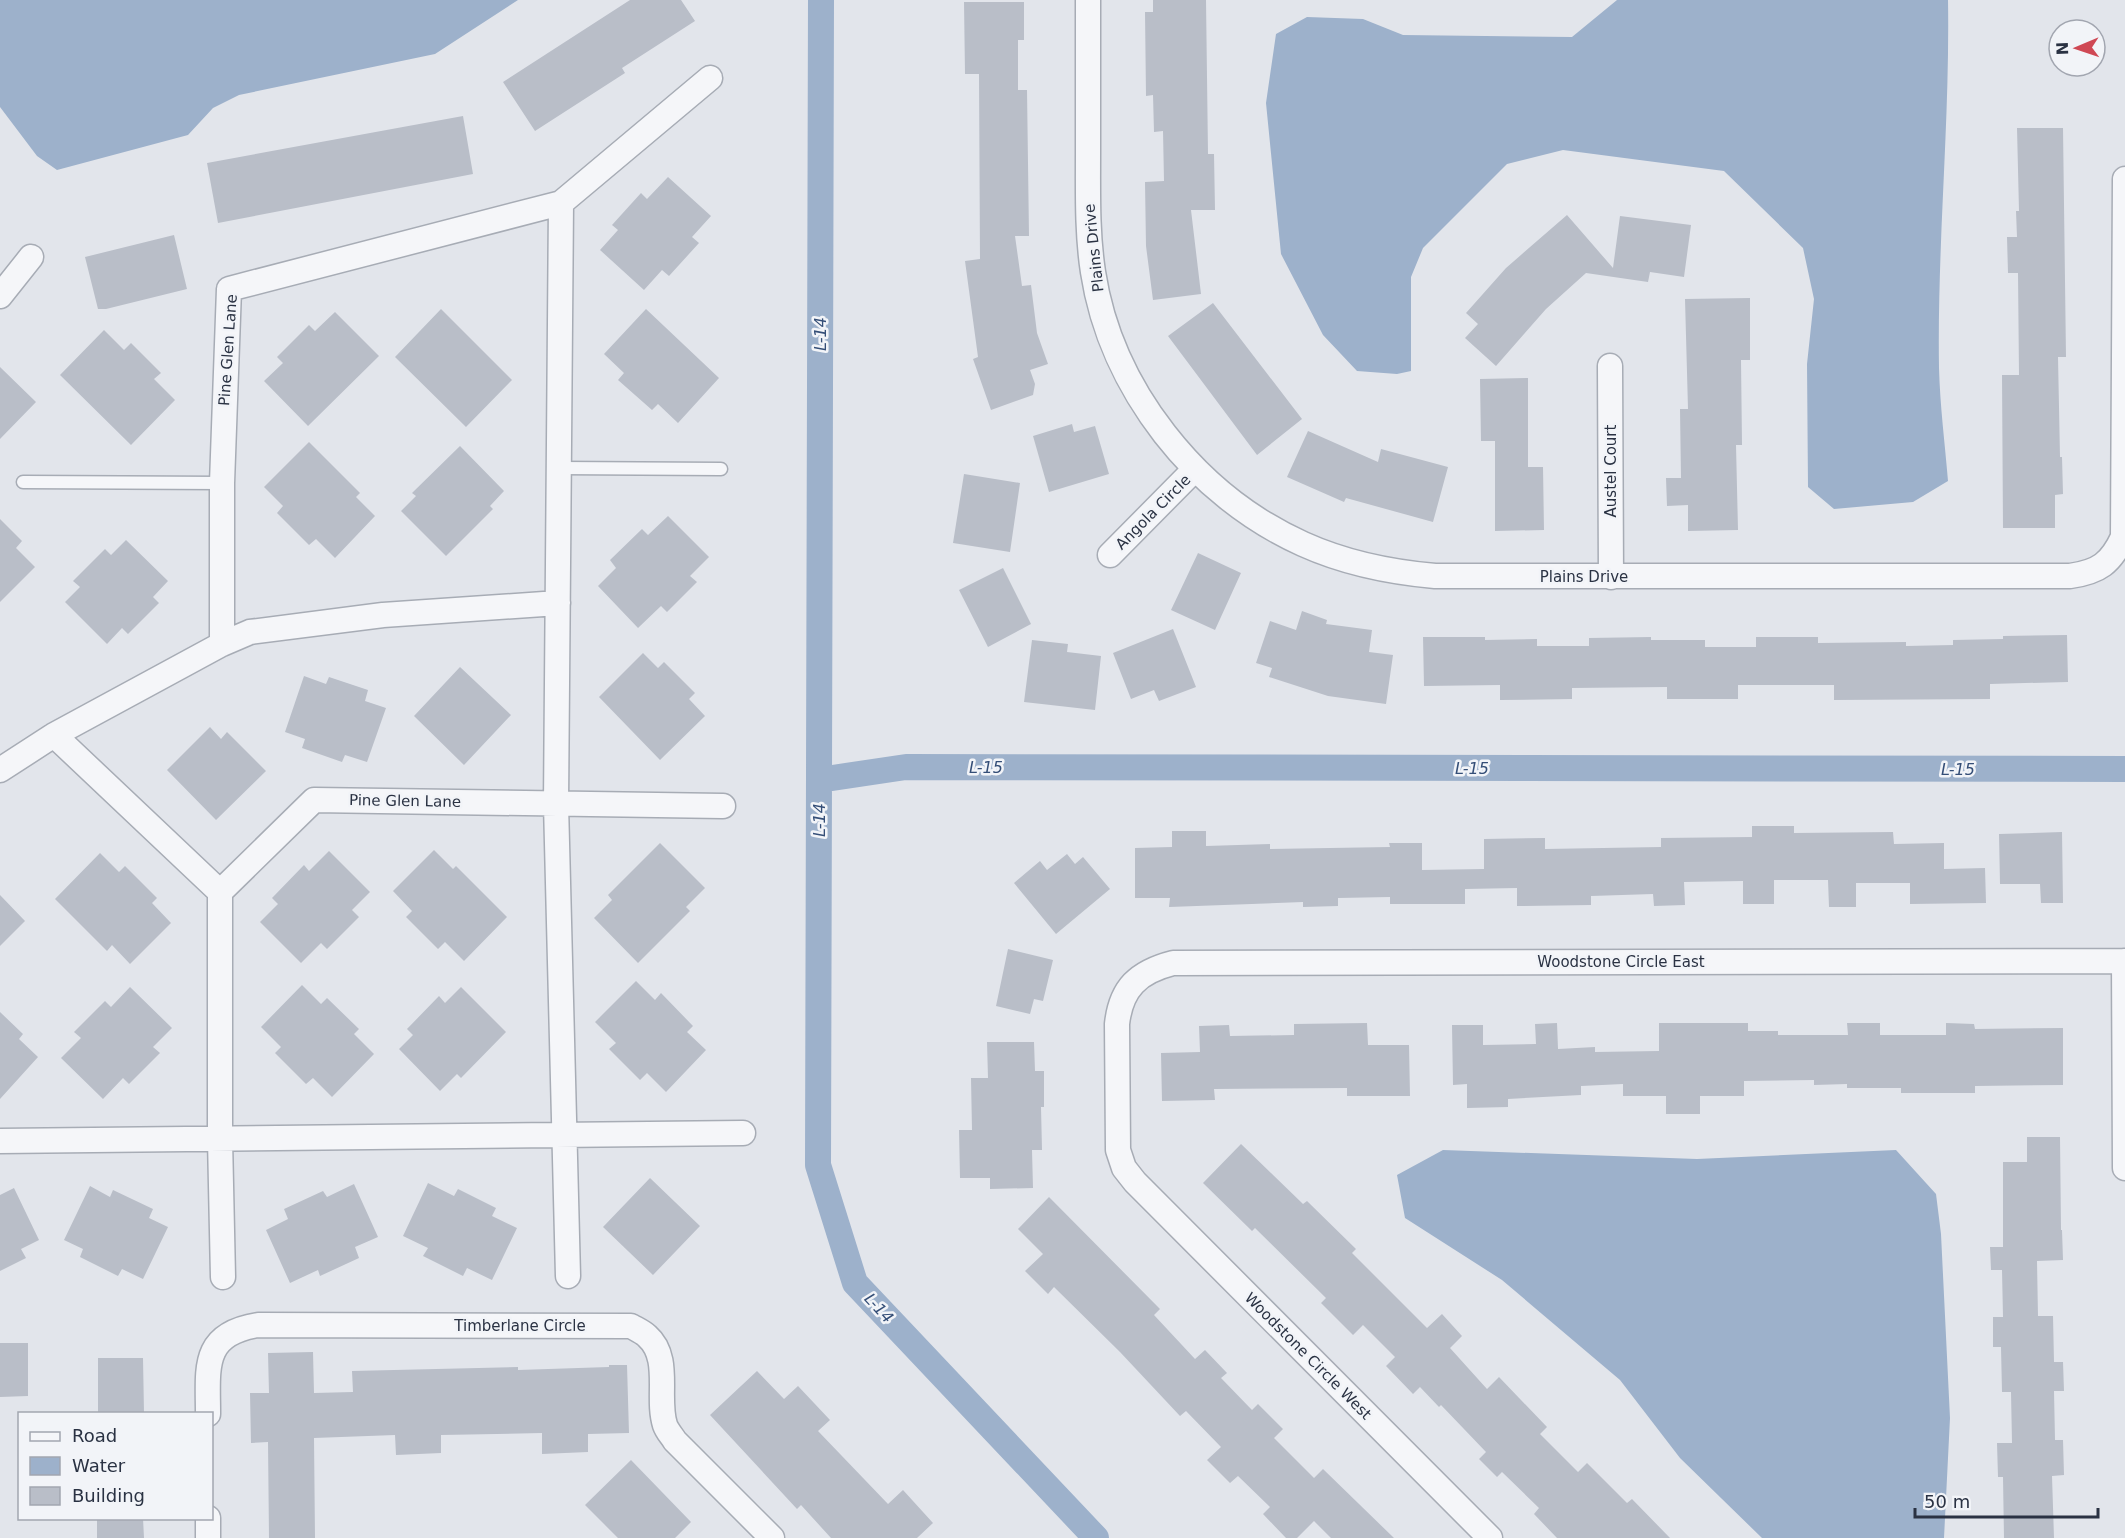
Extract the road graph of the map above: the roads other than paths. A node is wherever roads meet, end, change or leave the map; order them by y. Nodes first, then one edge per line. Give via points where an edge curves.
1 (1088, 0) edge
2 (710, 78) dead end
3 (2125, 179) edge
4 (561, 203) junction
5 (31, 257) dead end
6 (0, 296) edge
7 (1610, 366) dead end
8 (559, 468) junction
9 (721, 469) dead end
10 (1195, 469) junction
11 (24, 482) dead end
12 (222, 483) junction
13 (1110, 555) dead end
14 (1611, 577) junction
15 (558, 603) junction
16 (222, 644) junction
17 (54, 735) junction
18 (0, 770) edge
19 (556, 804) junction
20 (723, 806) dead end
21 (220, 892) junction
22 (2124, 961) edge
23 (743, 1133) dead end
24 (565, 1135) junction
25 (220, 1139) junction
26 (0, 1141) edge
27 (2125, 1168) edge
28 (1128, 1172) joint
29 (568, 1276) dead end
30 (223, 1277) dead end
31 (208, 1412) edge
32 (208, 1520) edge
33 (208, 1538) edge
34 (772, 1538) edge
35 (1490, 1538) edge

1 - 10 street, Plains Drive via 1088,221 1093,272 1117,354 1141,400
2 - 4 street, Pine Glen Lane
3 - 14 street, Plains Drive via 2123,537 2116,553 2103,565 2070,576
4 - 8 street
4 - 12 street, Pine Glen Lane via 229,289
5 - 6 street
7 - 14 street, Austel Court
8 - 9 lane
8 - 15 street
10 - 13 street, Angola Circle
10 - 14 street, Plains Drive via 1257,519 1303,544 1351,562 1435,576
11 - 12 lane
12 - 16 street, Pine Glen Lane
15 - 16 street via 383,615 250,632
15 - 19 street
16 - 17 street
17 - 18 street
17 - 21 street
19 - 20 street, Pine Glen Lane
19 - 21 street, Pine Glen Lane via 314,800
19 - 24 street
21 - 25 street
22 - 27 street
22 - 28 street, Woodstone Circle East via 1173,963 1139,977 1126,991 1119,1008 1118,1150
23 - 24 street
24 - 25 street
24 - 29 street
25 - 26 street
25 - 30 street
28 - 35 street, Woodstone Circle West
31 - 34 street, Timberlane Circle via 208,1363 226,1336 241,1328 631,1326 647,1335 658,1350 662,1410 675,1441
32 - 33 street

